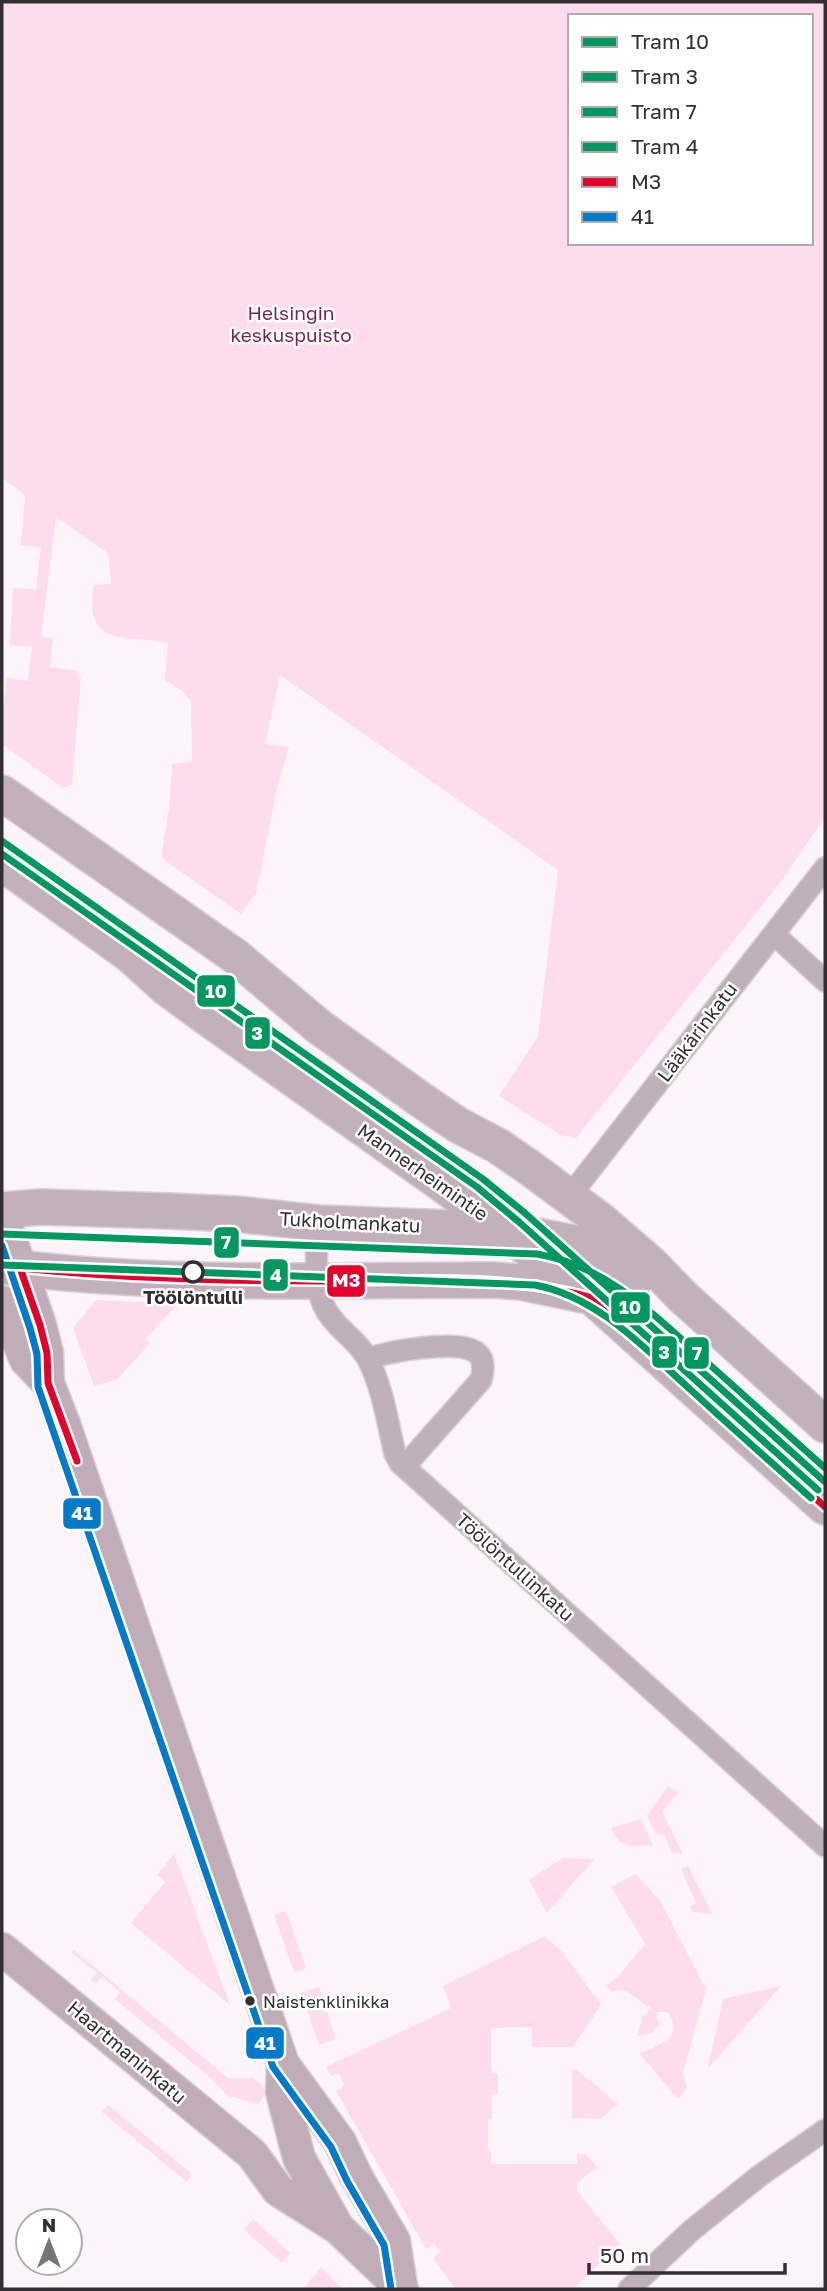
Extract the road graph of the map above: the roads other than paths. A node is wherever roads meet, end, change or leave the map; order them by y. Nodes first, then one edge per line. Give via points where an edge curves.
1 (2, 793) edge
2 (2, 863) edge
3 (825, 868) edge
4 (775, 935) junction
5 (825, 981) edge
6 (569, 1197) junction
7 (2, 1212) edge
8 (318, 1223) junction
9 (505, 1230) junction
10 (11, 1267) edge
11 (317, 1283) junction
12 (683, 1297) junction
13 (593, 1298) junction
14 (2, 1302) edge
15 (368, 1359) junction
16 (48, 1383) junction
17 (825, 1425) edge
18 (404, 1467) junction
19 (825, 1507) edge
20 (825, 1846) edge
21 (2, 1949) edge
22 (283, 2064) junction
23 (825, 2130) edge
24 (253, 2154) junction
25 (299, 2158) junction
26 (356, 2176) junction
27 (338, 2228) junction
28 (402, 2288) edge
29 (629, 2289) edge

1 - 6 main road via 235,956 318,1026 430,1106 498,1146
2 - 9 main road, Mannerheimintie via 129,954 209,1020
3 - 4 street, Lääkärinkatu
4 - 5 street
4 - 6 street, Lääkärinkatu
6 - 12 main road via 651,1264
7 - 8 main road, Tukholmankatu via 41,1207 168,1211
7 - 10 main road
8 - 9 main road, Tukholmankatu
8 - 11 street, Töölöntullinkatu
9 - 12 main road, Tukholmankatu via 585,1245 652,1285
9 - 13 main road, Mannerheimintie
10 - 11 main road
10 - 16 main road via 40,1325
11 - 13 main road via 520,1282
11 - 15 street, Töölöntullinkatu via 321,1303 332,1320
12 - 17 main road
13 - 19 main road, Mannerheimintie
14 - 16 main road via 26,1360
15 - 18 street, Töölöntullinkatu via 395,1454
15 - 18 street via 411,1348 464,1348 481,1357 485,1368 477,1386
16 - 22 main road
18 - 20 street, Töölöntullinkatu
21 - 24 main road, Haartmaninkatu
22 - 25 main road via 282,2092
22 - 26 main road via 340,2143
23 - 29 street via 692,2230
24 - 25 main road
24 - 27 main road, Haartmaninkatu via 278,2190
25 - 26 main road
25 - 27 main road
26 - 28 main road via 394,2241
27 - 28 main road

